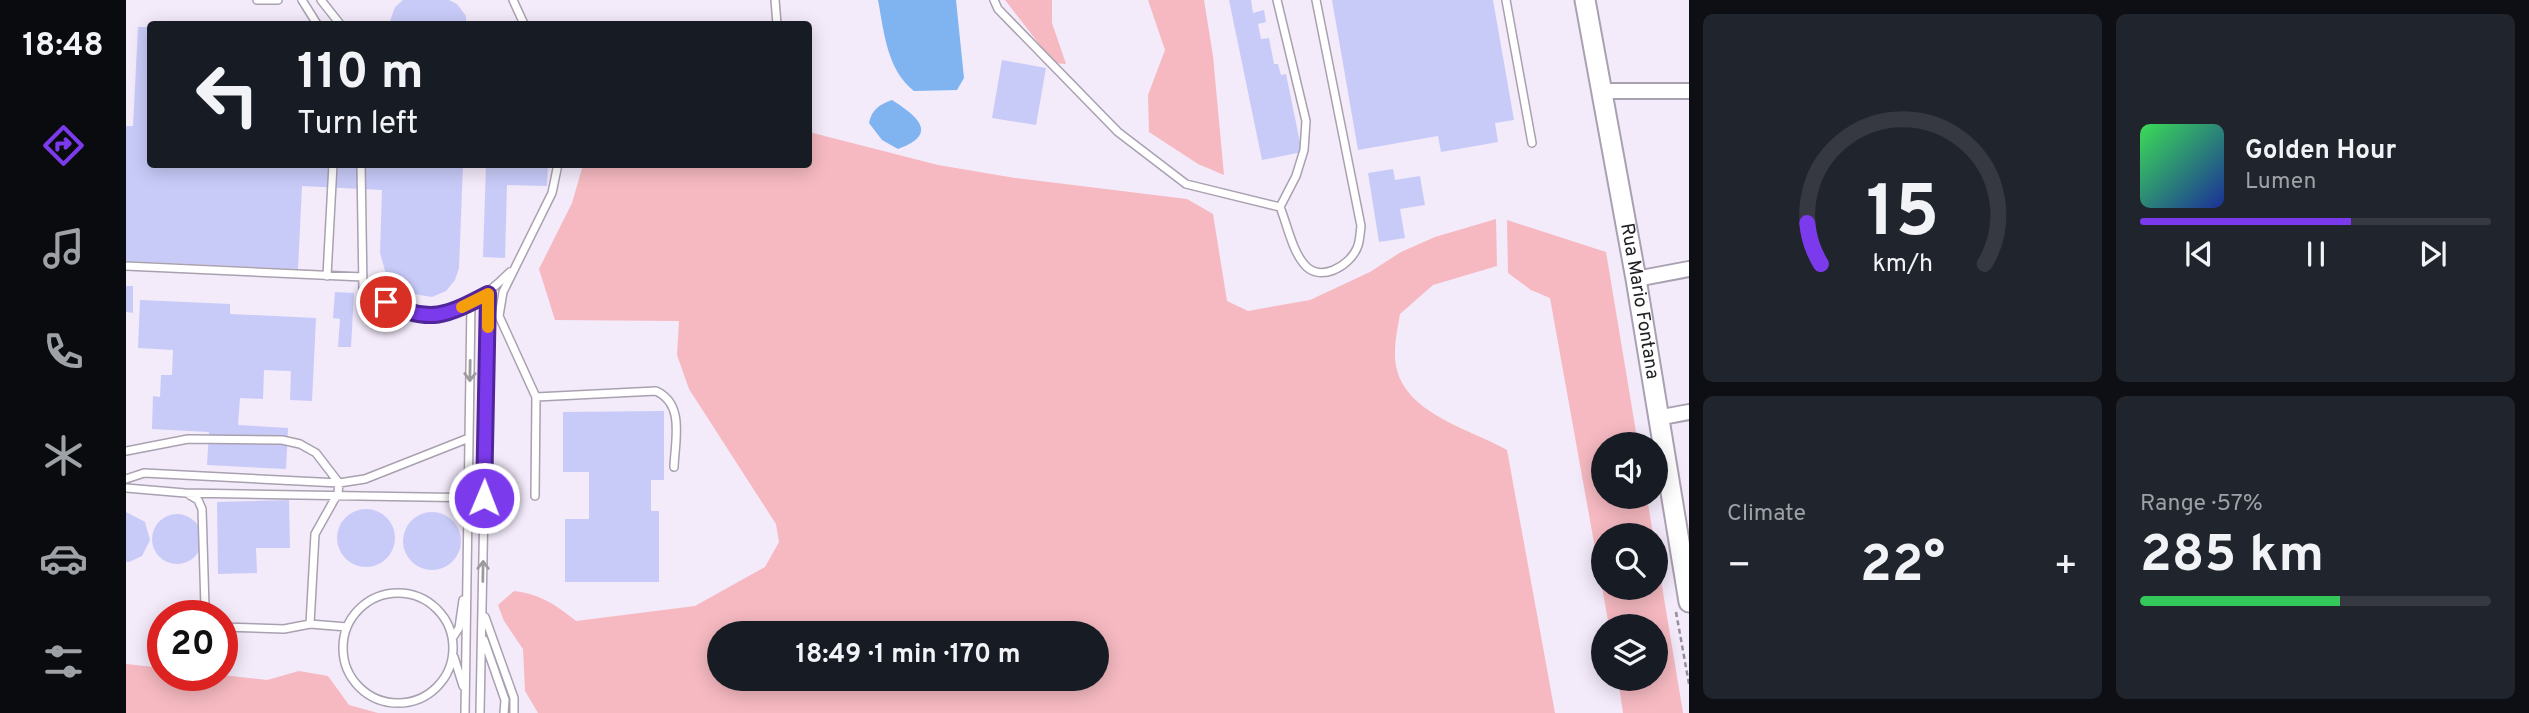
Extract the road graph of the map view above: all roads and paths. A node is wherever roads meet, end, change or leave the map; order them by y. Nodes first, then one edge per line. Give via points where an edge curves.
1 (257, 0) edge
2 (278, 0) edge
3 (303, 0) edge
4 (321, 0) edge
5 (513, 0) edge
6 (775, 0) edge
7 (994, 0) edge
8 (1277, 0) edge
9 (1316, 0) edge
10 (1506, 0) edge
11 (1585, 0) edge
12 (315, 21) edge
13 (338, 21) edge
14 (523, 21) edge
15 (777, 21) edge
16 (1601, 91) junction
17 (1689, 91) edge
18 (1532, 143) dead end
19 (333, 168) edge
20 (361, 168) edge
21 (557, 168) edge
22 (1280, 208) junction
23 (126, 266) edge
24 (516, 266) junction
25 (1689, 269) edge
26 (327, 276) junction
27 (363, 278) junction
28 (1636, 279) junction
29 (488, 294) junction
30 (471, 303) junction
31 (536, 397) junction
32 (1689, 412) edge
33 (1657, 418) junction
34 (469, 438) junction
35 (126, 452) edge
36 (674, 467) dead end
37 (126, 479) edge
38 (339, 483) junction
39 (126, 488) edge
40 (185, 493) junction
41 (338, 493) junction
42 (535, 496) dead end
43 (467, 498) junction
44 (484, 498) junction
45 (1685, 550) edge
46 (467, 582) junction
47 (205, 600) edge
48 (1689, 602) edge
49 (482, 609) junction
50 (482, 621) junction
51 (310, 624) junction
52 (346, 627) junction
53 (238, 628) edge
54 (482, 634) junction
55 (453, 637) junction
56 (482, 647) junction
57 (454, 657) junction
58 (465, 689) junction
59 (465, 713) edge
60 (481, 713) edge
61 (501, 713) edge
62 (512, 713) edge

1 - 2 lane
3 - 12 lane
4 - 13 lane
5 - 14 lane
6 - 15 lane
7 - 22 lane via 1118,132 1186,184
8 - 22 lane via 1306,121 1304,150
9 - 22 lane via 1361,226 1358,247 1349,260 1329,272 1311,271 1302,262
10 - 18 lane
11 - 16 street, Rua Mario Fontana
16 - 17 street
16 - 28 street, Rua Mario Fontana
19 - 26 lane
20 - 27 lane
21 - 24 lane via 552,193
23 - 26 lane
24 - 29 lane
24 - 31 lane via 503,292 499,316
25 - 28 street
26 - 27 lane
27 - 30 lane via 363,289 410,315 441,317
28 - 33 street, Rua Mario Fontana
29 - 30 lane
29 - 44 lane
30 -> 34 lane
31 - 36 lane via 656,391 668,396 676,410
31 - 42 lane
32 - 33 street
33 - 45 street, Rua Mario Fontana
34 - 38 lane via 365,478
34 - 43 lane
35 - 38 lane via 188,439 282,440 316,453
37 - 38 lane via 144,473
38 - 41 lane
39 - 40 lane
40 - 41 lane
40 - 47 lane via 198,500 202,509
41 - 43 lane
41 - 51 lane via 315,534
43 - 44 lane
43 - 46 lane
49 -> 44 lane
45 - 48 street, Rua Mario Fontana
46 - 55 lane via 459,628
46 - 58 lane
49 - 50 lane
49 - 62 lane via 514,698
50 - 54 lane
50 - 62 lane
51 - 52 lane
51 - 53 lane via 284,629
52 - 55 lane via 361,605 387,593 406,592 425,598 440,610
52 - 57 lane via 343,658 350,676 373,698 411,702 435,690
54 - 56 lane
54 - 61 lane via 505,700
55 - 57 lane
56 - 60 lane
56 - 61 lane
57 - 58 lane
58 - 59 lane

